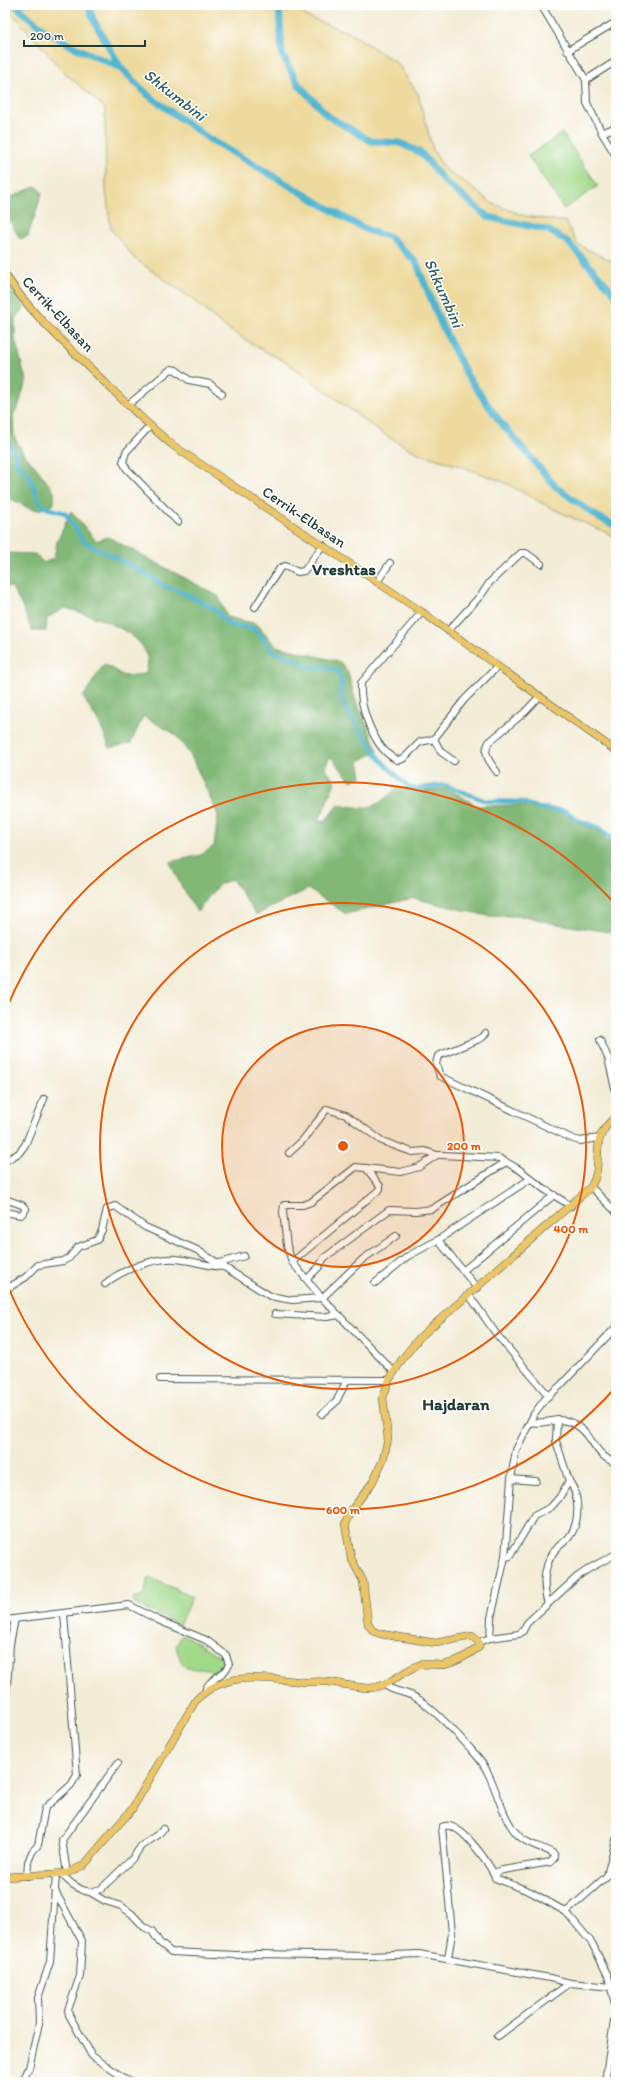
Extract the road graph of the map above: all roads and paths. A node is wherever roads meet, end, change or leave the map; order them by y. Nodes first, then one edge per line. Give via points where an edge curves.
1 (541, 5) edge
2 (616, 22) edge
3 (568, 51) junction
4 (616, 61) edge
5 (586, 80) junction
6 (616, 127) edge
7 (602, 134) junction
8 (616, 156) edge
9 (5, 274) edge
10 (222, 394) dead end
11 (128, 405) junction
12 (150, 426) junction
13 (178, 522) dead end
14 (323, 545) junction
15 (390, 563) dead end
16 (541, 564) dead end
17 (377, 582) junction
18 (255, 607) dead end
19 (422, 612) junction
20 (448, 631) junction
21 (497, 667) junction
22 (540, 696) junction
23 (434, 739) junction
24 (616, 752) edge
25 (454, 761) dead end
26 (497, 772) dead end
27 (486, 1033) dead end
28 (600, 1040) dead end
29 (616, 1093) edge
30 (44, 1099) dead end
31 (616, 1117) edge
32 (599, 1138) junction
33 (289, 1153) dead end
34 (436, 1155) junction
35 (5, 1161) edge
36 (506, 1162) junction
37 (366, 1168) junction
38 (530, 1179) junction
39 (591, 1187) junction
40 (554, 1195) junction
41 (5, 1199) edge
42 (571, 1206) junction
43 (5, 1212) edge
44 (616, 1212) edge
45 (396, 1236) dead end
46 (438, 1240) junction
47 (244, 1256) dead end
48 (292, 1262) junction
49 (222, 1265) junction
50 (464, 1270) junction
51 (307, 1279) junction
52 (375, 1283) dead end
53 (105, 1284) dead end
54 (477, 1288) junction
55 (5, 1290) edge
56 (469, 1295) junction
57 (322, 1298) junction
58 (275, 1314) dead end
59 (339, 1316) junction
60 (616, 1327) edge
61 (394, 1372) junction
62 (160, 1378) dead end
63 (347, 1380) junction
64 (389, 1380) junction
65 (548, 1395) junction
66 (322, 1414) dead end
67 (557, 1419) junction
68 (530, 1422) junction
69 (616, 1463) edge
70 (511, 1479) junction
71 (569, 1480) junction
72 (536, 1481) dead end
73 (616, 1554) edge
74 (505, 1557) junction
75 (548, 1604) junction
76 (64, 1614) junction
77 (15, 1619) junction
78 (5, 1620) edge
79 (490, 1638) junction
80 (479, 1642) junction
81 (385, 1685) junction
82 (7, 1687) dead end
83 (205, 1691) junction
84 (118, 1764) dead end
85 (163, 1829) dead end
86 (616, 1840) edge
87 (61, 1873) junction
88 (28, 1876) junction
89 (494, 1876) junction
90 (5, 1877) edge
91 (54, 1889) junction
92 (90, 1892) junction
93 (566, 1912) junction
94 (448, 1958) junction
95 (570, 1983) junction
96 (612, 1987) junction
97 (498, 2036) dead end
98 (22, 2082) edge
99 (130, 2082) edge
100 (606, 2082) edge

1 - 3 street
2 - 3 street
3 - 5 street
4 - 5 street
5 - 7 street via 587,104
6 - 7 street
7 - 8 street
9 - 11 main road, Cerrik-Elbasan via 32,309
10 - 11 street via 210,384 190,380 171,369
11 - 12 main road, Cerrik-Elbasan
12 - 13 street via 130,446 123,462
12 - 14 main road, Cerrik-Elbasan via 186,455
14 - 17 main road, Cerrik-Elbasan
14 - 18 street via 304,571 298,572 285,566 280,568
15 - 17 street
16 - 20 street via 526,553 521,553 490,582
17 - 19 main road, Cerrik-Elbasan
19 - 20 main road, Cerrik-Elbasan
19 - 23 street via 361,683 362,705 368,726 388,754 394,758 402,758 420,742
20 - 21 main road, Cerrik-Elbasan
21 - 22 main road, Cerrik-Elbasan
21 - 23 street via 455,711
22 - 24 main road, Cerrik-Elbasan
22 - 26 street via 486,746 487,758
23 - 25 street via 441,752
27 - 32 street via 483,1038 438,1056 436,1064 440,1076 572,1139 580,1141
28 - 29 street via 608,1058
30 - 35 street via 25,1144 18,1153
31 - 32 main road
32 - 39 main road via 596,1177
33 - 34 street via 327,1109 346,1115 382,1141 412,1152 425,1151
34 - 36 street via 499,1158
34 - 37 street via 427,1163 401,1172
36 - 38 street
36 - 51 street via 432,1208 416,1211 389,1210 324,1258
37 - 48 street via 380,1189
37 - 48 street via 356,1167 312,1202 303,1205 284,1205 287,1246
38 - 40 street
38 - 46 street
39 - 42 main road
39 - 44 street
40 - 42 street
40 - 50 street
41 - 43 street via 26,1209 21,1215
42 - 54 main road
45 - 57 street via 363,1259
46 - 50 street
46 - 52 street via 408,1256
47 - 49 street
48 - 51 street
49 - 53 street via 170,1259 125,1270 114,1275
49 - 55 street via 191,1247 146,1228 115,1206 111,1206 107,1209 97,1240 78,1247 63,1261 38,1265 26,1277
49 - 57 street via 270,1296 288,1300
50 - 54 street
51 - 57 street
54 - 56 main road
56 - 61 main road via 420,1337
56 - 65 street via 497,1335
57 - 59 street
58 - 59 street
59 - 61 street
60 - 65 street via 560,1386
61 - 64 main road
62 - 63 street
63 - 64 street
63 - 66 street via 336,1402
64 - 80 main road via 383,1398 388,1439 383,1460 372,1483 350,1512 345,1524 351,1558 363,1581 368,1624 373,1631 380,1634 436,1643 472,1636
65 - 68 street
67 - 68 street
67 - 69 street via 582,1429 605,1459
67 - 71 street via 556,1441
68 - 70 street via 516,1450
70 - 72 street
70 - 74 street
71 - 74 street via 551,1507 534,1516 510,1556
71 - 75 street via 575,1488 578,1506 576,1521 570,1538 554,1553 545,1575 544,1590
73 - 75 street via 590,1568
74 - 79 street via 491,1618
75 - 79 street via 527,1623 523,1632
76 - 77 street
76 - 83 street via 129,1605 206,1640 226,1655 229,1665
76 - 88 street via 77,1775 71,1785 45,1808 38,1845 28,1862
77 - 78 street
77 - 82 street via 10,1644
79 - 80 street
80 - 81 main road via 479,1647 474,1651 450,1663 419,1666
81 - 83 main road via 369,1688 326,1682 250,1678 229,1680
81 - 89 street via 412,1695 433,1712 484,1766 513,1830 530,1845 554,1854 555,1857 550,1862 503,1870 496,1872
83 - 87 main road via 192,1706 132,1809 84,1865
84 - 87 street via 62,1840
85 - 92 street via 141,1846 133,1858 112,1876 105,1886
86 - 93 street via 607,1876
87 - 88 main road
87 - 91 street
87 - 92 street via 72,1884
88 - 90 main road
89 - 93 street via 496,1880 531,1892
89 - 94 street via 484,1857 471,1842 451,1827 442,1828 452,1926
91 - 98 street via 50,1962 38,1998 39,2022 29,2068
91 - 99 street via 82,1941 80,1976 68,2010 69,2015 92,2056
92 - 94 street via 132,1914 171,1952 237,1956 419,1954
93 - 96 street via 592,1943
94 - 95 street
95 - 96 street
95 - 97 street
96 - 100 street via 616,2016

